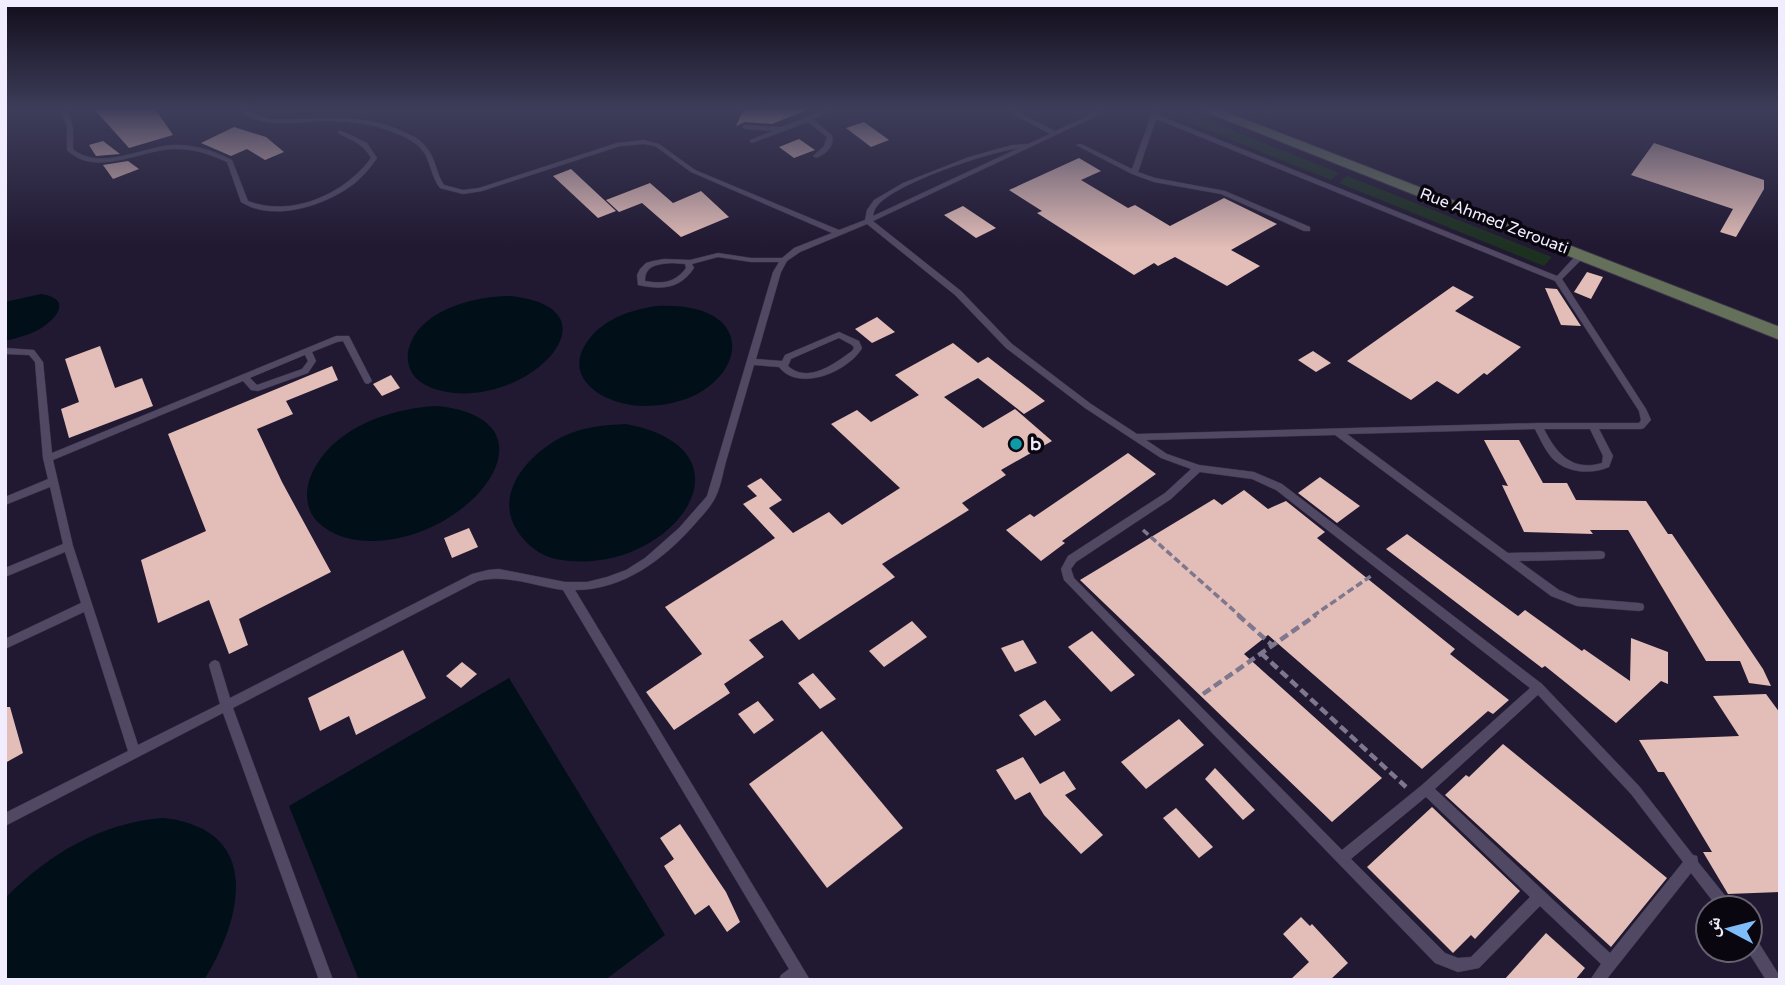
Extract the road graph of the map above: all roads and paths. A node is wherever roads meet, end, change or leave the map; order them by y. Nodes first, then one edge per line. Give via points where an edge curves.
1 (75, 156) edge
2 (122, 156) edge
3 (214, 156) edge
4 (373, 156) edge
5 (428, 156) edge
6 (583, 156) edge
7 (670, 156) edge
8 (973, 156) edge
9 (1009, 156) edge
10 (1101, 156) edge
11 (1140, 156) edge
12 (1259, 156) edge
13 (1326, 156) edge
14 (1351, 156) edge
15 (1134, 173) junction
16 (868, 221) junction
17 (1307, 229) dead end
18 (839, 233) junction
19 (1581, 255) junction
20 (784, 260) junction
21 (688, 263) junction
22 (1558, 279) junction
23 (1780, 322) edge
24 (1780, 334) edge
25 (5, 351) edge
26 (307, 351) junction
27 (752, 362) junction
28 (783, 364) junction
29 (245, 377) junction
30 (368, 381) dead end
31 (1538, 426) junction
32 (1593, 427) junction
33 (1335, 431) junction
34 (1135, 437) junction
35 (48, 458) junction
36 (1198, 468) junction
37 (54, 481) junction
38 (5, 501) edge
39 (1132, 521) junction
40 (68, 546) junction
41 (1600, 555) dead end
42 (1505, 557) junction
43 (1383, 568) junction
44 (5, 573) edge
45 (566, 587) junction
46 (86, 606) junction
47 (1639, 607) dead end
48 (5, 644) edge
49 (1272, 645) junction
50 (1261, 653) junction
51 (215, 664) dead end
52 (1538, 688) junction
53 (1190, 703) junction
54 (226, 706) junction
55 (134, 752) junction
56 (1421, 793) junction
57 (5, 820) edge
58 (1342, 859) junction
59 (1692, 862) junction
60 (1716, 894) edge
61 (1540, 895) junction
62 (1611, 963) junction
63 (1764, 964) edge
64 (795, 977) edge
65 (326, 980) edge
66 (1597, 980) edge
67 (1774, 980) edge

1 - 2 lane via 98,161
3 - 4 lane via 230,161 245,202 261,209 286,208 339,190 360,177
5 - 6 lane via 442,187 463,192
7 - 18 lane via 693,171
8 - 16 lane via 894,191 873,207
9 - 16 lane
10 - 15 lane
11 - 15 lane
12 - 22 lane
13 - 19 main road, Rue Ahmed Zerouati
14 - 23 main road
15 - 17 lane via 1223,192
16 - 18 lane
16 - 34 lane via 958,293 1009,346
18 - 20 lane
19 - 22 lane
19 - 24 main road, Rue Ahmed Zerouati
20 - 21 lane via 722,255
20 - 27 lane
21 - 21 lane via 669,259 650,265 640,277 641,283 672,283 687,274
22 - 32 lane via 1645,416 1644,424 1636,428
25 - 35 lane via 22,350 37,356
26 - 29 lane
26 - 29 lane via 312,361 305,371 258,388
26 - 30 lane via 346,338
27 - 28 lane
27 - 45 lane via 719,476 711,497 692,522 641,566 612,580
28 - 28 lane via 790,375 808,377 853,355 858,348 839,335 788,357
29 - 35 lane
31 - 32 lane
31 - 32 lane via 1560,462 1595,469 1606,465 1608,456
31 - 33 lane
33 - 34 lane
33 - 42 lane
34 - 36 lane via 1164,456
35 - 37 lane
36 - 39 lane via 1177,490
36 - 43 lane via 1241,473 1279,487
37 - 38 lane
37 - 40 lane
39 - 49 path
39 - 53 lane via 1072,559 1067,574
40 - 44 lane
40 - 46 lane
41 - 42 lane
42 - 47 lane via 1566,598
43 - 49 path
43 - 52 lane
45 - 54 lane via 499,571 476,577
45 - 64 lane
46 - 48 lane
46 - 55 lane
49 - 50 path
50 - 53 path
50 - 56 path
51 - 54 lane
52 - 56 lane
52 - 59 lane via 1635,790
53 - 58 lane
54 - 55 lane
54 - 65 lane
55 - 57 lane
56 - 58 lane
56 - 61 lane
58 - 61 lane via 1432,951 1458,965 1480,958
59 - 60 lane
59 - 62 lane
61 - 62 lane
62 - 66 lane
63 - 67 lane

